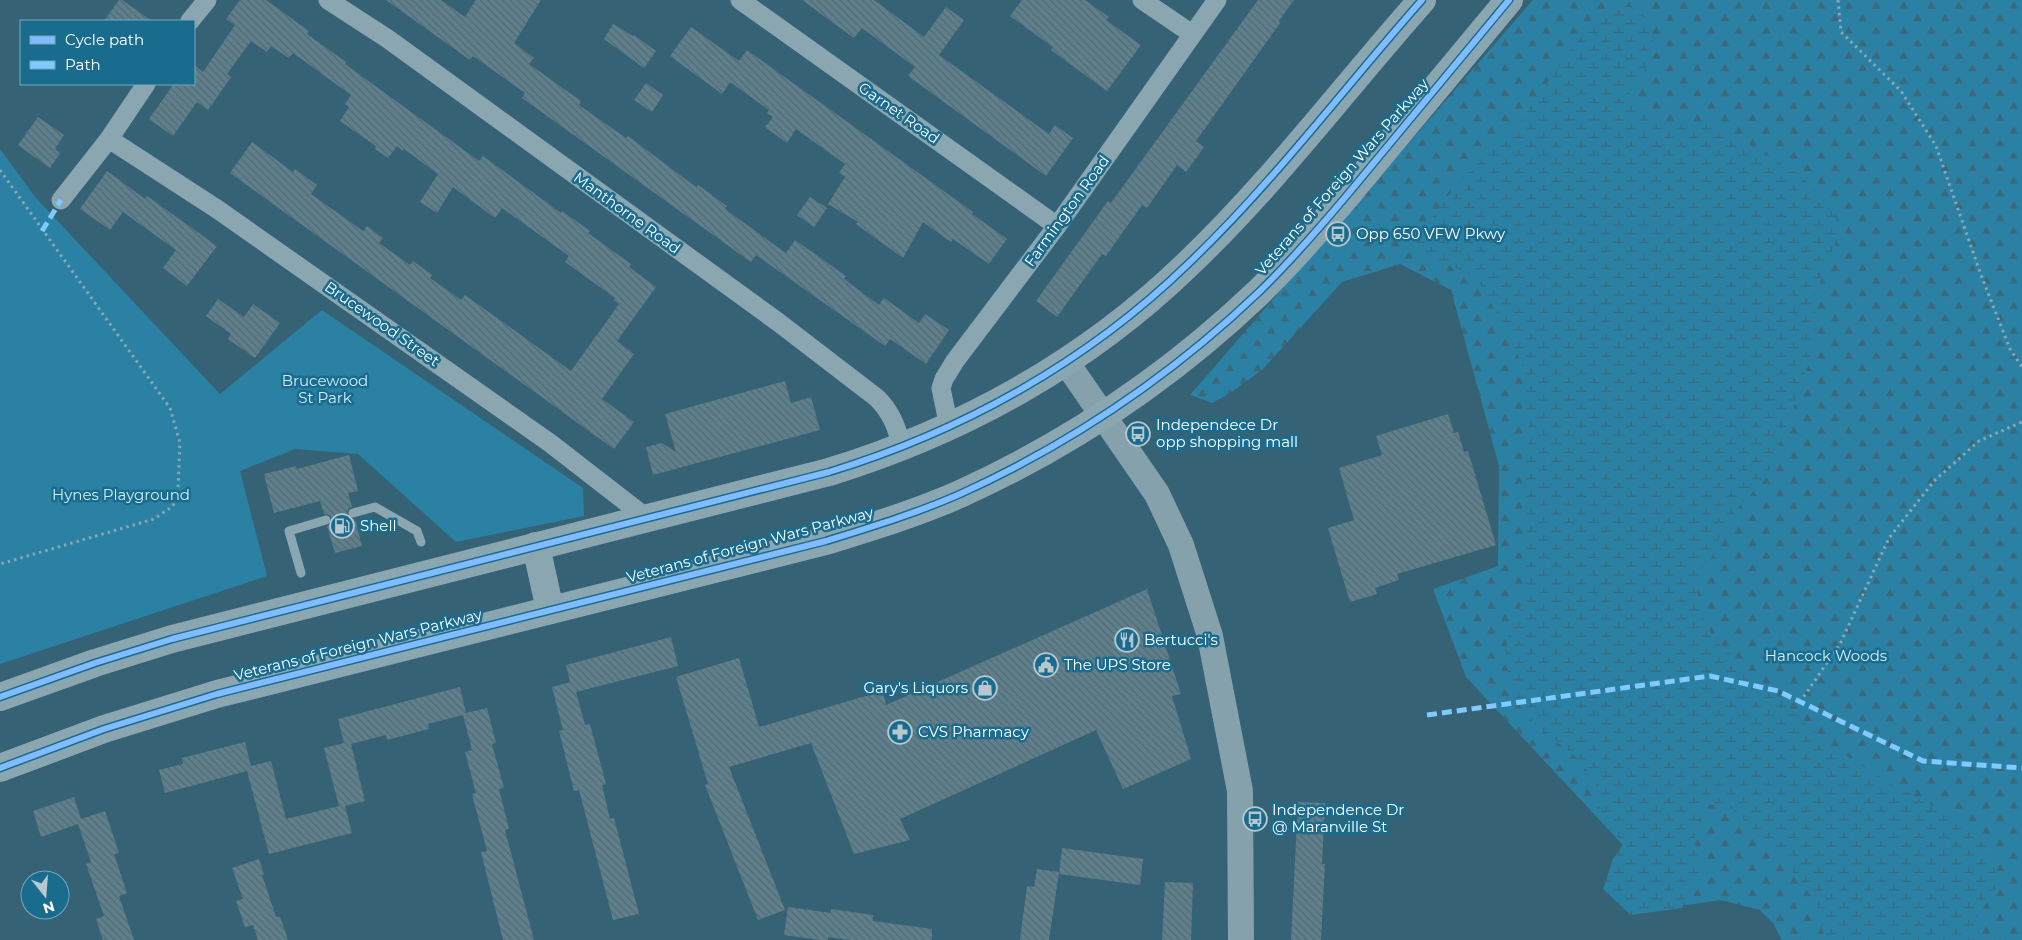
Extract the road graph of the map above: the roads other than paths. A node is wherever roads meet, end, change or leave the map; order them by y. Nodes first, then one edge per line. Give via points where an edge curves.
1 (207, 0) edge
2 (328, 0) edge
3 (740, 0) edge
4 (1142, 0) edge
5 (1217, 0) edge
6 (1422, 0) edge
7 (1509, 0) edge
8 (191, 20) edge
9 (1192, 34) junction
10 (145, 85) edge
11 (109, 139) junction
12 (62, 200) dead end
13 (1058, 226) junction
14 (1066, 362) junction
15 (1103, 416) junction
16 (949, 427) junction
17 (902, 448) junction
18 (354, 513) dead end
19 (648, 519) junction
20 (326, 520) dead end
21 (421, 542) dead end
22 (536, 546) junction
23 (301, 573) dead end
24 (550, 610) junction
25 (0, 697) edge
26 (0, 768) edge
27 (1241, 940) edge

1 - 8 street
2 - 17 street, Manthorne Road via 388,39 778,322 877,398 895,422
3 - 13 street, Garnet Road
4 - 9 street
5 - 9 street, Farmington Road
6 - 14 highway via 1214,238 1145,302
7 - 15 highway, Veterans of Foreign Wars Parkway via 1328,218 1274,277 1196,346
9 - 13 street, Farmington Road
10 - 11 street
11 - 12 street
11 - 19 street, Brucewood Street via 217,209 535,432
13 - 16 street, Farmington Road via 944,379 941,388
14 - 15 main road
14 - 16 highway via 1021,391
15 - 24 highway, Veterans of Foreign Wars Parkway via 1008,470 959,494 894,519 797,549
15 - 27 main road via 1157,494 1181,545 1210,636 1240,791
16 - 17 highway
17 - 19 highway via 829,472
18 - 21 lane via 376,507 416,530
19 - 22 highway
20 - 23 lane via 289,531
22 - 24 highway
22 - 25 highway via 172,639
24 - 26 highway, Veterans of Foreign Wars Parkway via 198,699 104,728

